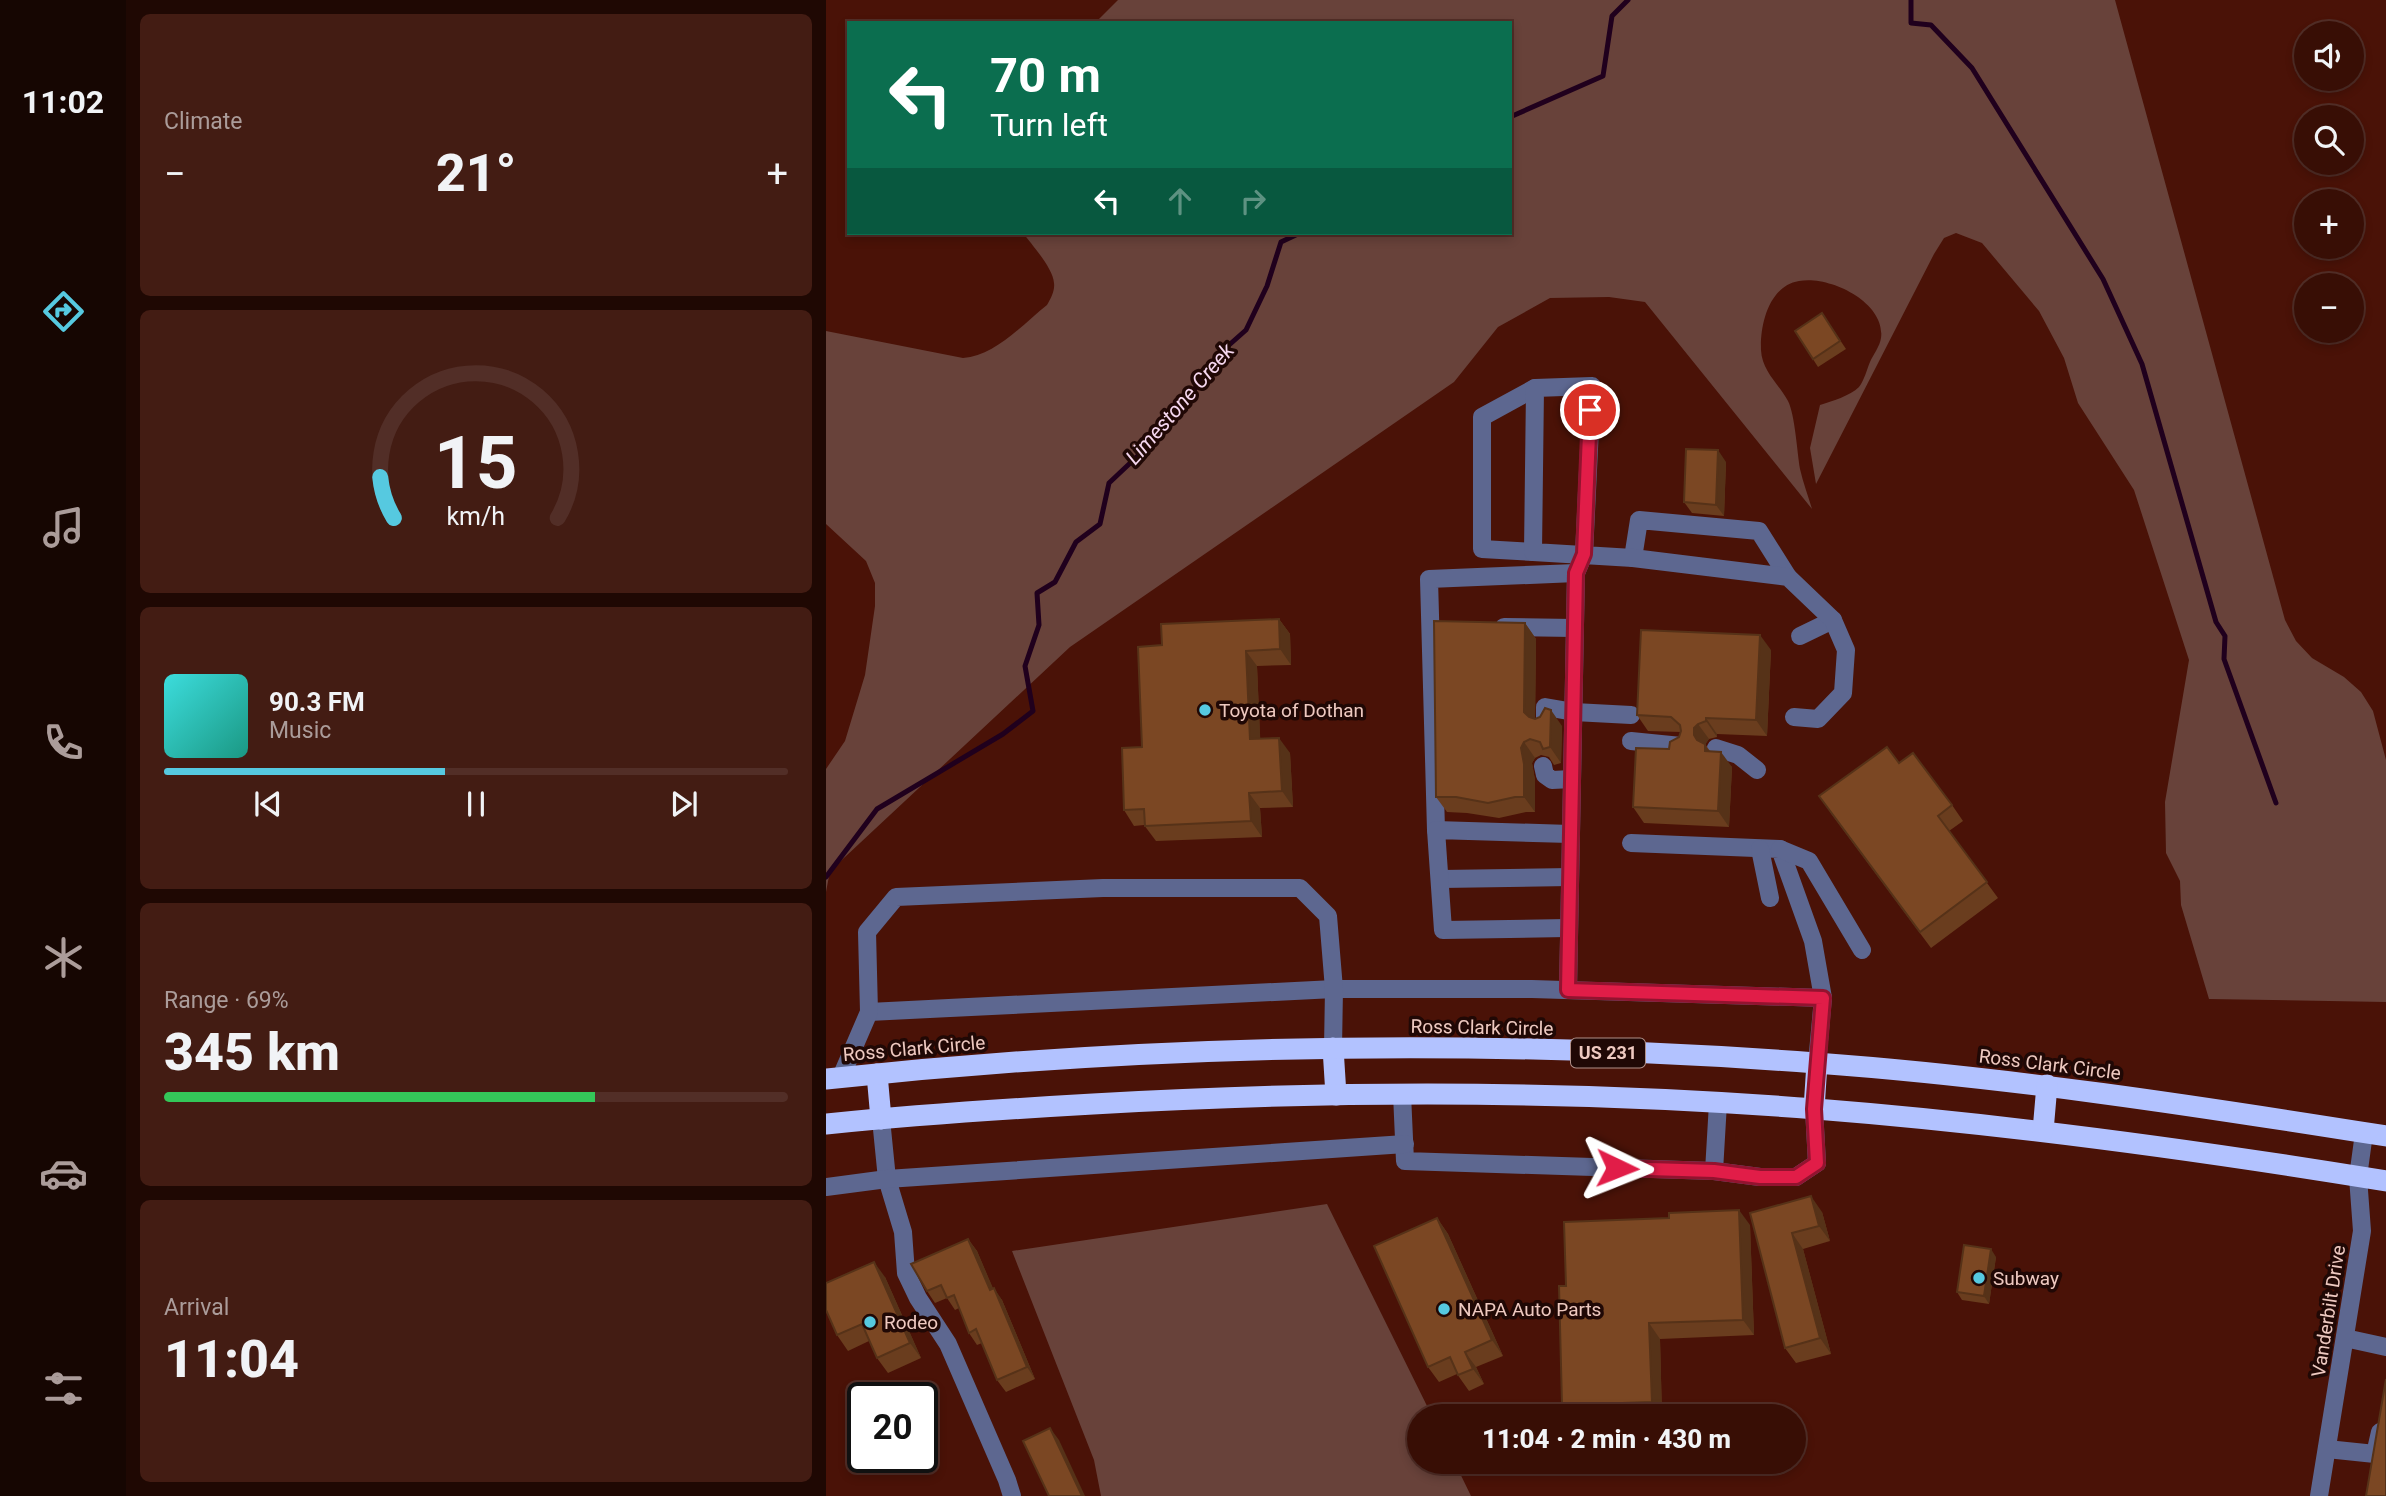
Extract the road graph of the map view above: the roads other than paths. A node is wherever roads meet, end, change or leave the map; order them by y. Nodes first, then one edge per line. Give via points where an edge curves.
1 (1535, 388) junction
2 (1533, 552) junction
3 (1584, 554) junction
4 (1633, 558) junction
5 (1576, 573) junction
6 (1788, 577) junction
7 (1833, 620) junction
8 (1483, 626) edge
9 (1574, 628) junction
10 (1800, 636) dead end
11 (1574, 712) junction
12 (1631, 715) dead end
13 (1794, 717) dead end
14 (1545, 723) edge
15 (1631, 741) dead end
16 (1681, 746) edge
17 (1716, 748) dead end
18 (1543, 765) edge
19 (1757, 770) dead end
20 (1572, 779) junction
21 (1436, 830) junction
22 (1570, 834) junction
23 (1631, 843) dead end
24 (1760, 849) junction
25 (1780, 849) junction
26 (1570, 877) junction
27 (1441, 879) junction
28 (1770, 898) dead end
29 (1567, 928) junction
30 (1861, 950) dead end
31 (1334, 989) junction
32 (1568, 990) junction
33 (1823, 998) junction
34 (869, 1012) junction
35 (1333, 1048) junction
36 (1817, 1063) junction
37 (877, 1074) junction
38 (834, 1078) edge
39 (2047, 1085) junction
40 (1402, 1094) junction
41 (1336, 1095) junction
42 (1718, 1103) junction
43 (1814, 1109) junction
44 (881, 1118) junction
45 (826, 1125) edge
46 (2043, 1130) junction
47 (2364, 1133) junction
48 (2386, 1136) edge
49 (1405, 1144) junction
50 (1714, 1171) junction
51 (2358, 1177) junction
52 (887, 1179) junction
53 (2386, 1181) edge
54 (826, 1187) edge
55 (2345, 1338) junction
56 (2386, 1347) edge
57 (2381, 1429) edge
58 (2327, 1449) junction
59 (1012, 1496) edge
60 (2319, 1496) edge

1 - 2 street
1 - 2 street via 1482,417 1482,549
1 - 3 street via 1591,386
2 - 3 street
3 - 4 street
3 - 5 street
4 - 6 street
4 - 6 street via 1639,520 1759,531
5 - 9 street
5 - 21 street via 1429,579 1437,625
6 - 7 street
7 - 10 street
7 - 13 street via 1846,650 1843,692 1818,719
8 - 9 street
9 - 11 street
11 - 12 street
11 - 14 street via 1545,707
11 - 20 street
15 - 16 street
17 - 19 street via 1738,755
18 - 20 street via 1552,780
20 - 22 street
21 - 22 street
21 - 27 street
22 - 26 street
23 - 24 street
24 - 25 street
24 - 28 street
25 - 30 street via 1809,861
25 - 33 street via 1813,942
26 - 27 street
26 - 29 street
27 - 29 street via 1443,930
29 - 32 street
31 - 32 street
31 - 34 street
31 - 34 street via 1328,916 1300,888 1103,888 896,897 867,932
31 - 35 street
32 - 33 street
33 - 36 street
34 - 38 street
35 - 36 highway, Ross Clark Circle / US 231 via 1552,1051
35 - 37 highway, Ross Clark Circle / US 231 via 1128,1056
35 - 41 highway
36 - 39 highway, Ross Clark Circle / US 231
36 - 43 highway
37 - 38 highway, Ross Clark Circle / US 231
37 - 44 highway
39 - 46 highway
39 - 47 highway, Ross Clark Circle / US 231
40 - 41 highway
40 - 42 highway
40 - 49 street
41 - 44 highway via 1166,1100
42 - 43 highway
42 - 50 street
43 - 46 highway
43 - 50 street via 1817,1163 1796,1177
44 - 45 highway
44 - 52 street
46 - 51 highway
47 - 48 highway, Ross Clark Circle / US 231
47 - 51 street, Vanderbilt Drive
49 - 50 street via 1405,1161
49 - 52 street
51 - 53 highway
51 - 55 street, Vanderbilt Drive via 2362,1231
52 - 54 street
52 - 59 street via 903,1232 906,1273 948,1344
55 - 56 street
55 - 58 street, Vanderbilt Drive
57 - 58 street via 2375,1454
58 - 60 street, Vanderbilt Drive

